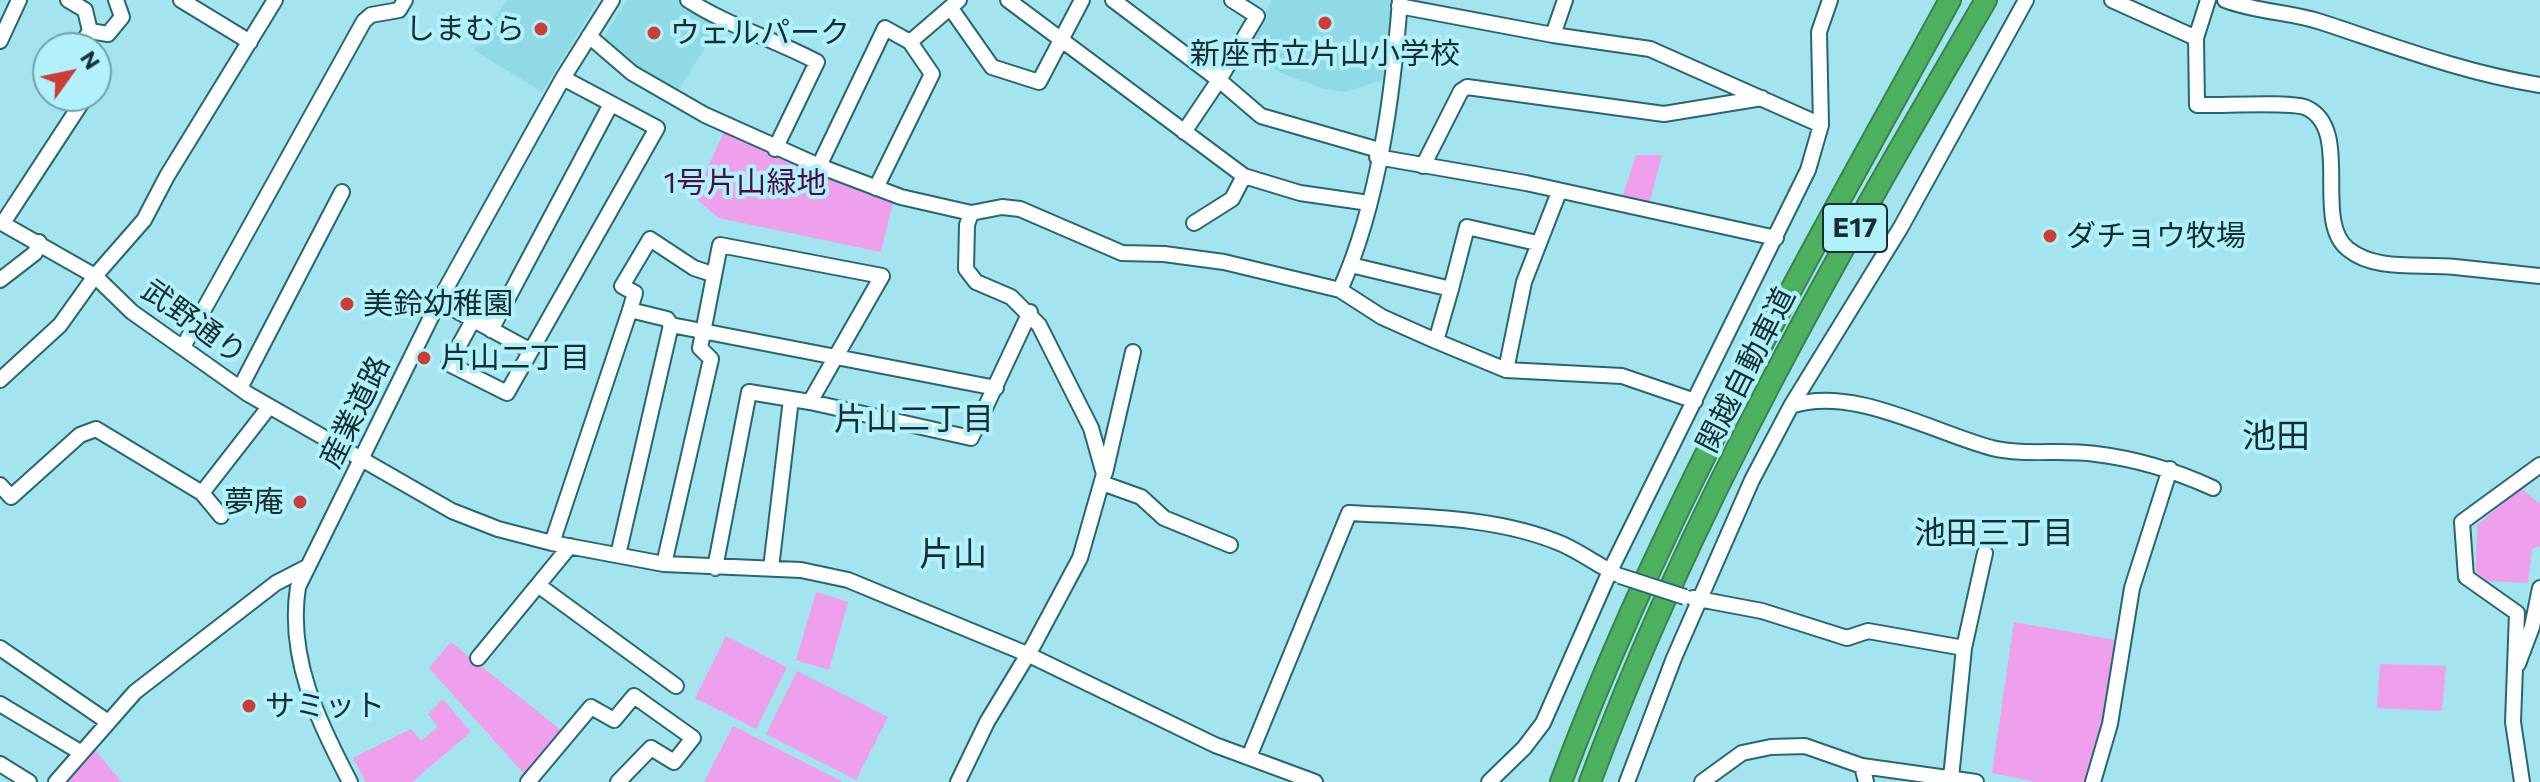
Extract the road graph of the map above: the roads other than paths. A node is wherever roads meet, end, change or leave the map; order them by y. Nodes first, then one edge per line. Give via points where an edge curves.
1 (18, 0) edge
2 (68, 0) edge
3 (116, 0) edge
4 (181, 0) edge
5 (275, 0) edge
6 (405, 0) edge
7 (612, 0) edge
8 (688, 0) edge
9 (1008, 0) edge
10 (1082, 0) edge
11 (1113, 0) edge
12 (1232, 0) edge
13 (1565, 0) edge
14 (1830, 0) edge
15 (1950, 0) edge
16 (1986, 0) edge
17 (2026, 0) edge
18 (2112, 0) edge
19 (2208, 0) edge
20 (2225, 0) edge
21 (1400, 3) edge
22 (956, 5) edge
23 (90, 31) joint
24 (1553, 35) junction
25 (589, 36) junction
26 (1062, 37) junction
27 (2196, 38) junction
28 (0, 41) edge
29 (250, 42) junction
30 (910, 42) junction
31 (563, 78) junction
32 (1219, 80) junction
33 (2540, 85) edge
34 (1763, 98) junction
35 (611, 104) junction
36 (75, 112) edge
37 (1821, 125) junction
38 (1184, 132) junction
39 (775, 149) junction
40 (1378, 154) junction
41 (819, 166) junction
42 (1423, 166) junction
43 (1244, 176) junction
44 (876, 188) junction
45 (342, 192) dead end
46 (1559, 192) junction
47 (1369, 203) junction
48 (971, 213) junction
49 (1, 222) edge
50 (1194, 223) dead end
51 (1776, 238) junction
52 (39, 242) junction
53 (1537, 243) junction
54 (1351, 265) junction
55 (712, 274) junction
56 (95, 276) junction
57 (2540, 276) edge
58 (0, 280) edge
59 (1451, 289) junction
60 (1340, 290) junction
61 (439, 301) junction
62 (630, 310) junction
63 (1030, 312) junction
64 (473, 320) junction
65 (671, 325) junction
66 (491, 330) junction
67 (704, 331) junction
68 (1436, 341) junction
69 (183, 347) junction
70 (529, 350) junction
71 (1133, 352) dead end
72 (835, 358) junction
73 (1506, 370) junction
74 (0, 380) edge
75 (240, 388) junction
76 (996, 388) junction
77 (791, 399) junction
78 (1695, 401) junction
79 (810, 402) junction
80 (1791, 406) junction
81 (269, 407) junction
82 (361, 459) junction
83 (2540, 465) edge
84 (2170, 469) junction
85 (1103, 479) junction
86 (0, 485) edge
87 (2213, 488) dead end
88 (202, 493) junction
89 (221, 516) dead end
90 (552, 543) junction
91 (1230, 545) dead end
92 (570, 546) junction
93 (1985, 553) dead end
94 (618, 555) junction
95 (664, 564) junction
96 (308, 566) junction
97 (715, 568) junction
98 (771, 568) junction
99 (1615, 574) junction
100 (538, 585) junction
101 (2540, 588) edge
102 (1692, 598) junction
103 (0, 648) edge
104 (1964, 648) junction
105 (1027, 654) junction
106 (478, 658) dead end
107 (2513, 677) junction
108 (676, 686) dead end
109 (0, 704) edge
110 (108, 722) junction
111 (80, 752) junction
112 (1249, 757) junction
113 (0, 764) edge
114 (1862, 766) junction
115 (1951, 778) junction
116 (1307, 780) edge
117 (29, 782) edge
118 (56, 782) edge
119 (350, 782) edge
120 (528, 782) edge
121 (618, 782) edge
122 (958, 782) edge
123 (1489, 782) edge
124 (1561, 782) edge
125 (1590, 782) edge
126 (1627, 782) edge
127 (1702, 782) edge
128 (1866, 782) edge
129 (1976, 782) edge
130 (2093, 782) edge
131 (2522, 782) edge

1 - 28 street
2 - 23 street via 85,10
3 - 23 street via 122,17 116,26 108,34
4 - 29 street
5 - 29 street
6 - 69 street via 399,10 364,21
7 - 25 street, 産業道路
8 - 39 street via 817,62
9 - 26 street
10 - 26 street
11 - 32 street
12 - 32 street via 1257,16
13 - 24 street
14 - 37 street via 1819,32
15 - 124 highway, 関越自動車道 / E17 via 1801,269 1642,584
16 - 125 highway, 関越自動車道 / E17 via 1780,364 1677,574
17 - 80 street via 1901,227
18 - 27 street
19 - 27 street
20 - 33 street via 2319,21 2496,78
21 - 24 street
21 - 40 street via 1392,100
22 - 26 street via 992,67 1039,82
22 - 30 street
24 - 34 street via 1650,49
25 - 31 street, 産業道路
25 - 39 street via 632,73
26 - 38 street
27 - 57 street via 2197,105 2296,105 2316,114 2332,159 2336,231 2347,249 2382,263
29 - 56 street via 144,220
30 - 41 street via 885,28
30 - 44 street via 932,74
31 - 35 street
31 - 61 street, 産業道路
32 - 38 street
32 - 40 street via 1261,116
34 - 37 street
34 - 42 street via 1664,114 1467,87
35 - 66 street
35 - 70 street via 657,128
36 - 49 street
37 - 51 street via 1808,170
38 - 43 street
39 - 41 street
40 - 42 street
40 - 47 street
41 - 44 street
42 - 46 street
43 - 47 street via 1300,193
43 - 50 street via 1232,199
44 - 48 street
45 - 75 street
46 - 51 street
46 - 53 street
47 - 54 street
48 - 60 street via 1020,209 1122,253 1224,262
48 - 63 street via 966,269 976,282
49 - 52 street, 武野通り
51 - 78 street
52 - 56 street, 武野通り
52 - 58 street via 35,253
53 - 59 street via 1467,227
53 - 73 street
54 - 59 street
54 - 60 street
55 - 62 street via 650,239 622,286 635,293
55 - 67 street
55 - 72 street via 720,245 882,276
56 - 69 street, 武野通り via 132,312
56 - 74 street via 60,325
59 - 68 street
60 - 68 street via 1382,317
61 - 64 street
61 - 82 street, 産業道路
62 - 65 street via 667,319
62 - 90 street
63 - 76 street
63 - 85 street via 1091,428
64 - 66 street
64 - 70 street via 449,364 507,393
65 - 67 street
65 - 94 street
66 - 70 street
67 - 72 street
67 - 95 street via 700,348 711,359
68 - 73 street
69 - 75 street, 武野通り
71 - 85 street
72 - 76 street
72 - 79 street
73 - 78 street via 1622,376
75 - 81 street, 武野通り
76 - 79 street via 971,438
77 - 79 street
77 - 97 street via 749,392
77 - 98 street
78 - 99 street
80 - 84 street via 1808,400 1873,407 1995,449 2096,454
80 - 102 street
81 - 82 street, 武野通り
81 - 88 street
82 - 90 street, 武野通り via 452,511
82 - 96 street, 産業道路
83 - 107 street via 2462,522 2466,577 2517,613
84 - 87 street
84 - 130 street via 2132,588 2110,724
85 - 91 street via 1141,497 1164,518
85 - 105 street via 1080,558
86 - 88 street via 11,497 80,435 96,429
88 - 89 street
90 - 92 street, 武野通り
92 - 94 street, 武野通り
92 - 100 street
93 - 104 street
94 - 95 street, 武野通り
95 - 97 street, 武野通り
96 - 110 street via 276,583 135,692
96 - 119 street, 産業道路 via 294,615 298,659
97 - 98 street, 武野通り
98 - 105 street, 武野通り via 848,580
99 - 102 street, bridge
99 - 112 street via 1561,544 1474,522 1349,513
99 - 123 street via 1543,723
100 - 106 street
100 - 108 street
101 - 107 street
102 - 104 street via 1762,611 1847,638 1868,631
102 - 126 street
103 - 110 street
104 - 115 street
105 - 112 street, 武野通り
105 - 122 street
107 - 131 street
109 - 111 street
110 - 111 street
111 - 118 street
112 - 116 street, 武野通り
113 - 117 street
114 - 115 street
114 - 127 street via 1819,749 1771,747 1742,753
114 - 128 street
115 - 129 street
120 - 121 street via 591,707 614,720 634,696 693,738 674,762 651,748

